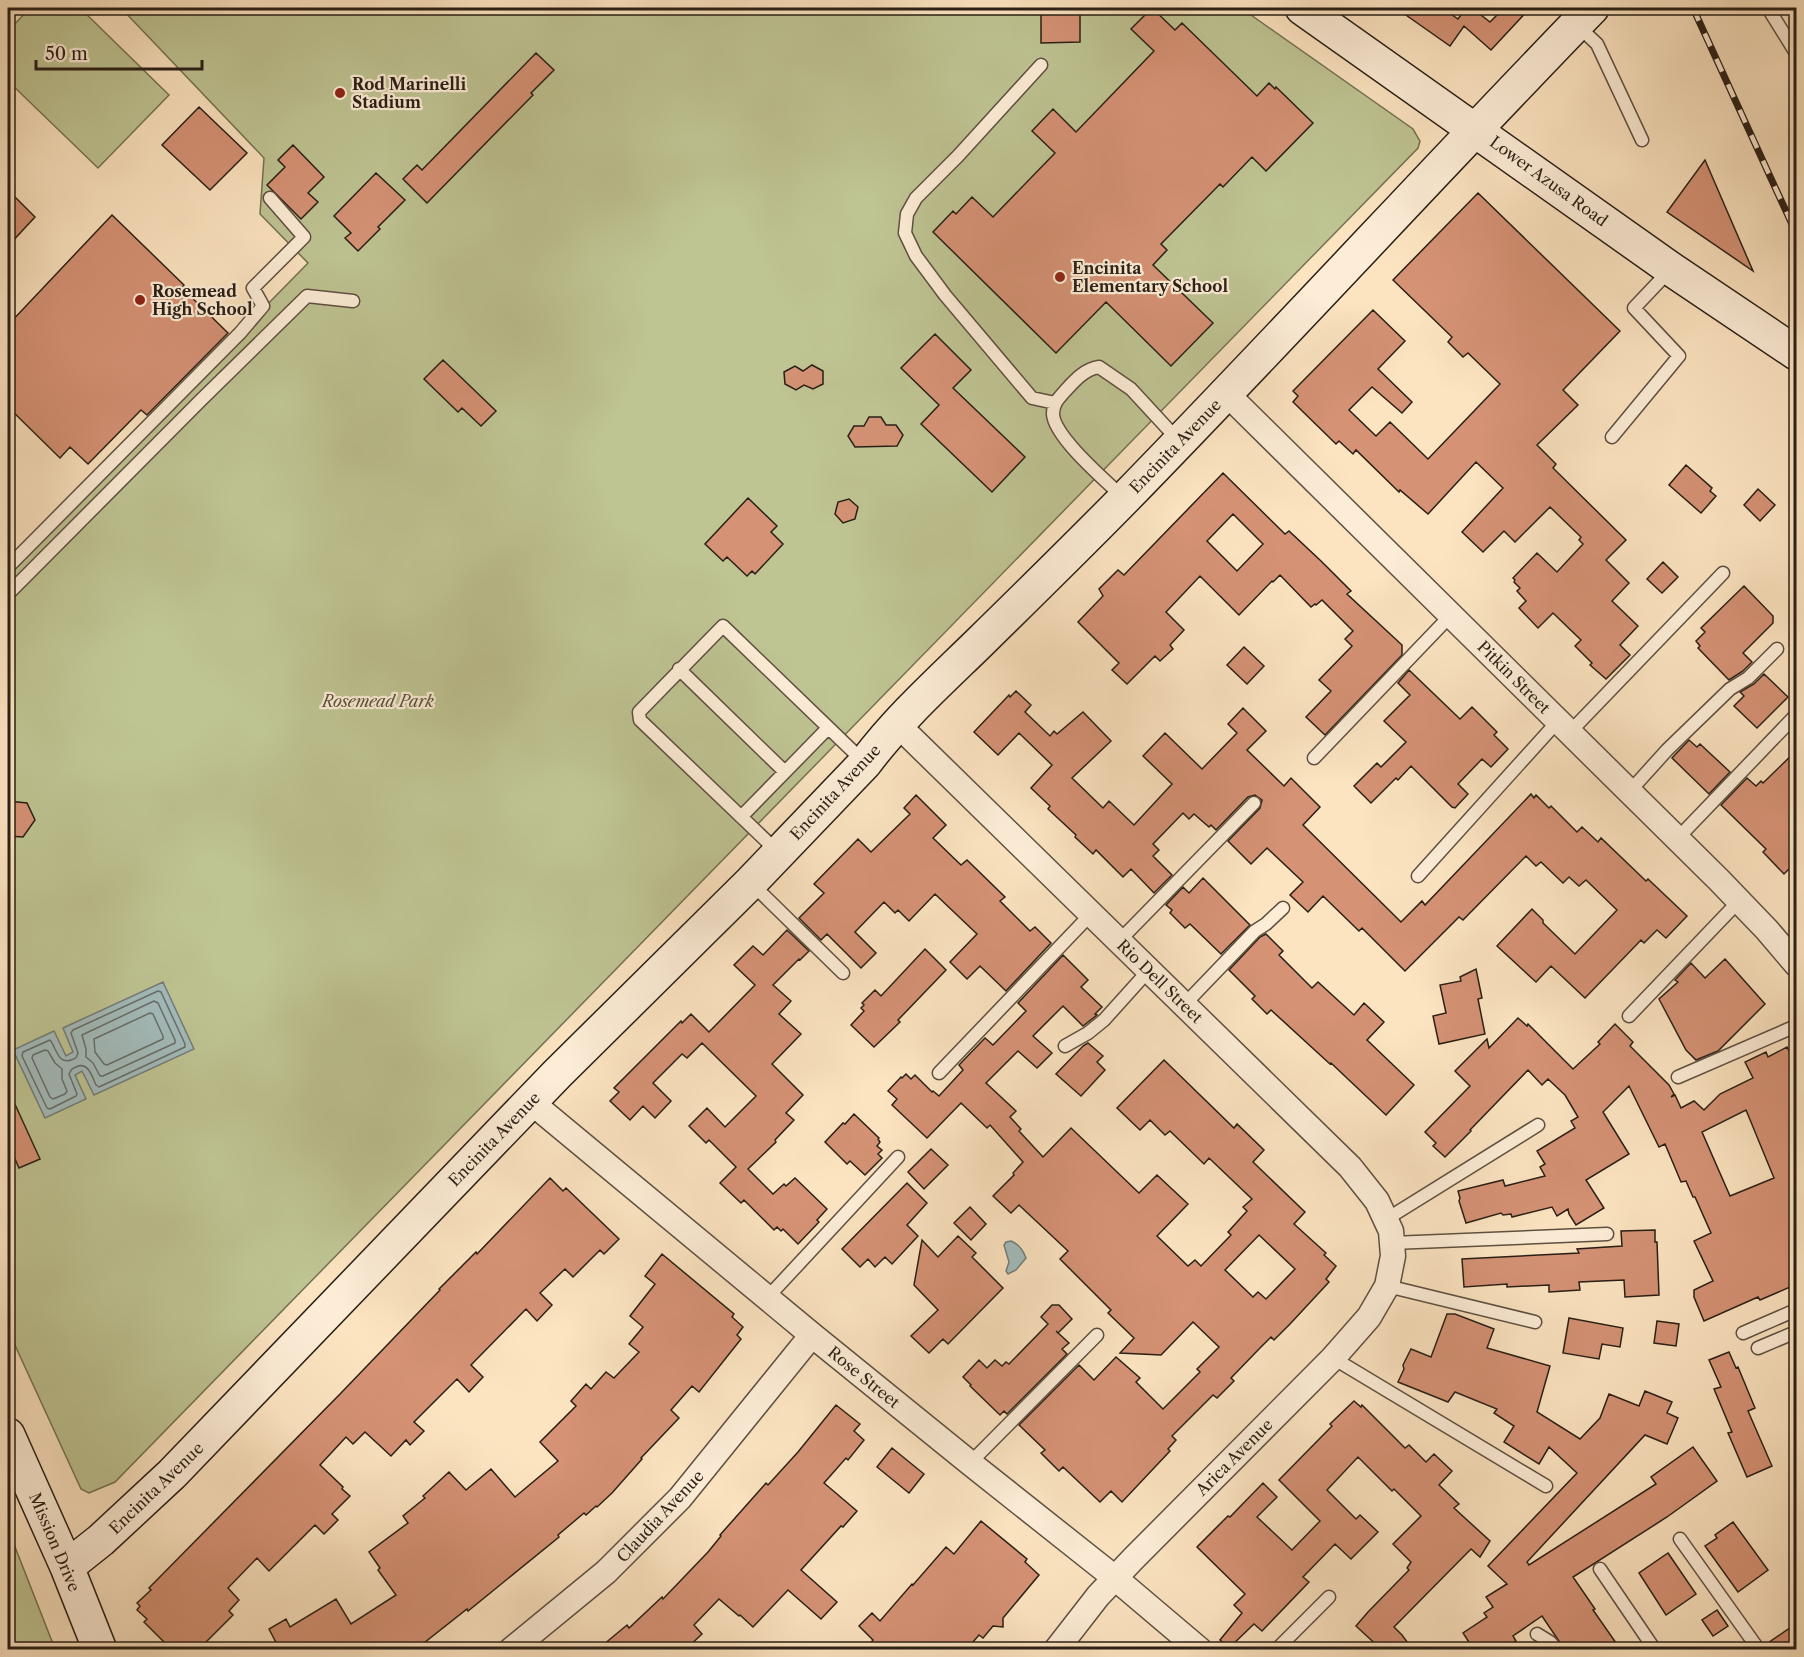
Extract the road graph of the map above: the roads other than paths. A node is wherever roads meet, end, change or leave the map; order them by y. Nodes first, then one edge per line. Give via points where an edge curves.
1 (1302, 8) edge
2 (1768, 8) edge
3 (1584, 16) edge
4 (1797, 53) edge
5 (1041, 65) dead end
6 (1476, 129) junction
7 (1642, 140) dead end
8 (270, 198) dead end
9 (1671, 269) junction
10 (353, 301) dead end
11 (1797, 353) edge
12 (1227, 394) junction
13 (1055, 403) junction
14 (1612, 437) dead end
15 (1180, 442) junction
16 (1124, 499) junction
17 (8, 567) edge
18 (1723, 573) dead end
19 (8, 594) edge
20 (1452, 615) junction
21 (1777, 649) dead end
22 (679, 669) junction
23 (1797, 715) edge
24 (898, 725) junction
25 (1564, 727) junction
26 (828, 728) junction
27 (1314, 758) dead end
28 (865, 763) junction
29 (785, 772) junction
30 (1630, 791) junction
31 (1254, 803) dead end
32 (741, 818) junction
33 (1677, 839) junction
34 (779, 853) junction
35 (1418, 876) dead end
36 (750, 882) junction
37 (1739, 901) junction
38 (1283, 908) dead end
39 (1091, 914) junction
40 (1119, 941) junction
41 (1797, 964) edge
42 (1149, 970) junction
43 (843, 973) dead end
44 (1184, 1005) junction
45 (1629, 1016) dead end
46 (1797, 1026) edge
47 (1065, 1046) dead end
48 (939, 1073) dead end
49 (1678, 1077) dead end
50 (531, 1102) junction
51 (1538, 1125) dead end
52 (898, 1157) dead end
53 (1607, 1234) dead end
54 (1390, 1239) junction
55 (1387, 1286) junction
56 (767, 1298) junction
57 (1797, 1310) edge
58 (1535, 1322) dead end
59 (1797, 1332) edge
60 (1743, 1333) dead end
61 (812, 1335) junction
62 (1097, 1335) dead end
63 (1758, 1348) dead end
64 (1333, 1358) junction
65 (8, 1435) edge
66 (970, 1463) junction
67 (1546, 1486) dead end
68 (1680, 1539) dead end
69 (67, 1567) junction
70 (1600, 1569) dead end
71 (1115, 1578) junction
72 (1329, 1597) dead end
73 (1537, 1634) dead end
74 (100, 1650) edge
75 (511, 1650) edge
76 (1056, 1650) edge
77 (1200, 1650) edge
78 (1276, 1650) edge
79 (1557, 1650) edge
80 (1655, 1650) edge
81 (1759, 1650) edge

1 - 6 street, Lower Azusa Road
2 - 4 lane
3 - 6 street, Encinita Avenue
3 - 7 lane
5 - 13 lane via 916,198 907,214 905,233 916,256 945,295 1026,392 1032,398
6 - 9 street, Lower Azusa Road
6 - 12 street, Encinita Avenue
8 - 17 lane via 304,237 253,288 263,306
9 - 11 street, Lower Azusa Road
9 - 14 lane via 1634,308 1679,356
10 - 19 lane via 307,296
12 - 15 street, Encinita Avenue
12 - 20 street, Pitkin Street
13 - 15 lane via 1073,381 1099,367 1131,389
13 - 16 lane via 1053,416 1060,433
15 - 16 street, Encinita Avenue
16 - 24 street, Encinita Avenue
18 - 25 lane
20 - 25 street, Pitkin Street
20 - 27 lane
21 - 30 lane via 1748,678 1730,689
22 - 26 lane via 723,626
22 - 29 lane
22 - 32 lane via 638,716
23 - 33 lane
24 - 28 street, Encinita Avenue
24 - 39 street, Rio Dell Street
25 - 30 street, Pitkin Street
25 - 35 lane
26 - 28 lane
26 - 29 lane
28 - 34 street, Encinita Avenue
29 - 32 lane
30 - 33 street, Pitkin Street
31 - 40 lane
32 - 34 lane
33 - 37 street, Pitkin Street
34 - 36 street, Encinita Avenue
36 - 43 lane
36 - 50 street, Encinita Avenue
37 - 41 street, Pitkin Street
37 - 45 lane
38 - 44 lane via 1255,931
39 - 40 street, Rio Dell Street
39 - 48 lane
40 - 42 street, Rio Dell Street
42 - 44 street, Rio Dell Street
42 - 47 lane via 1104,1020
44 - 54 street, Rio Dell Street via 1350,1167 1377,1201
46 - 49 lane
50 - 56 street, Rose Street
50 - 69 street, Encinita Avenue via 172,1474
51 - 54 lane
52 - 56 lane
53 - 54 lane
54 - 55 street, Arica Avenue
55 - 58 lane
55 - 64 street, Arica Avenue via 1369,1317
56 - 61 street, Rose Street
57 - 60 lane
59 - 63 lane
61 - 66 street, Rose Street
61 - 75 street, Claudia Avenue via 680,1498 606,1572
62 - 66 lane
64 - 67 lane
64 - 71 street, Arica Avenue
65 - 69 street, Mission Drive
66 - 71 street, Rose Street
68 - 81 lane
69 - 74 street, Mission Drive
70 - 80 lane
71 - 76 street, Arica Avenue
71 - 77 street, Rose Street
72 - 78 lane
73 - 79 lane via 1551,1641

